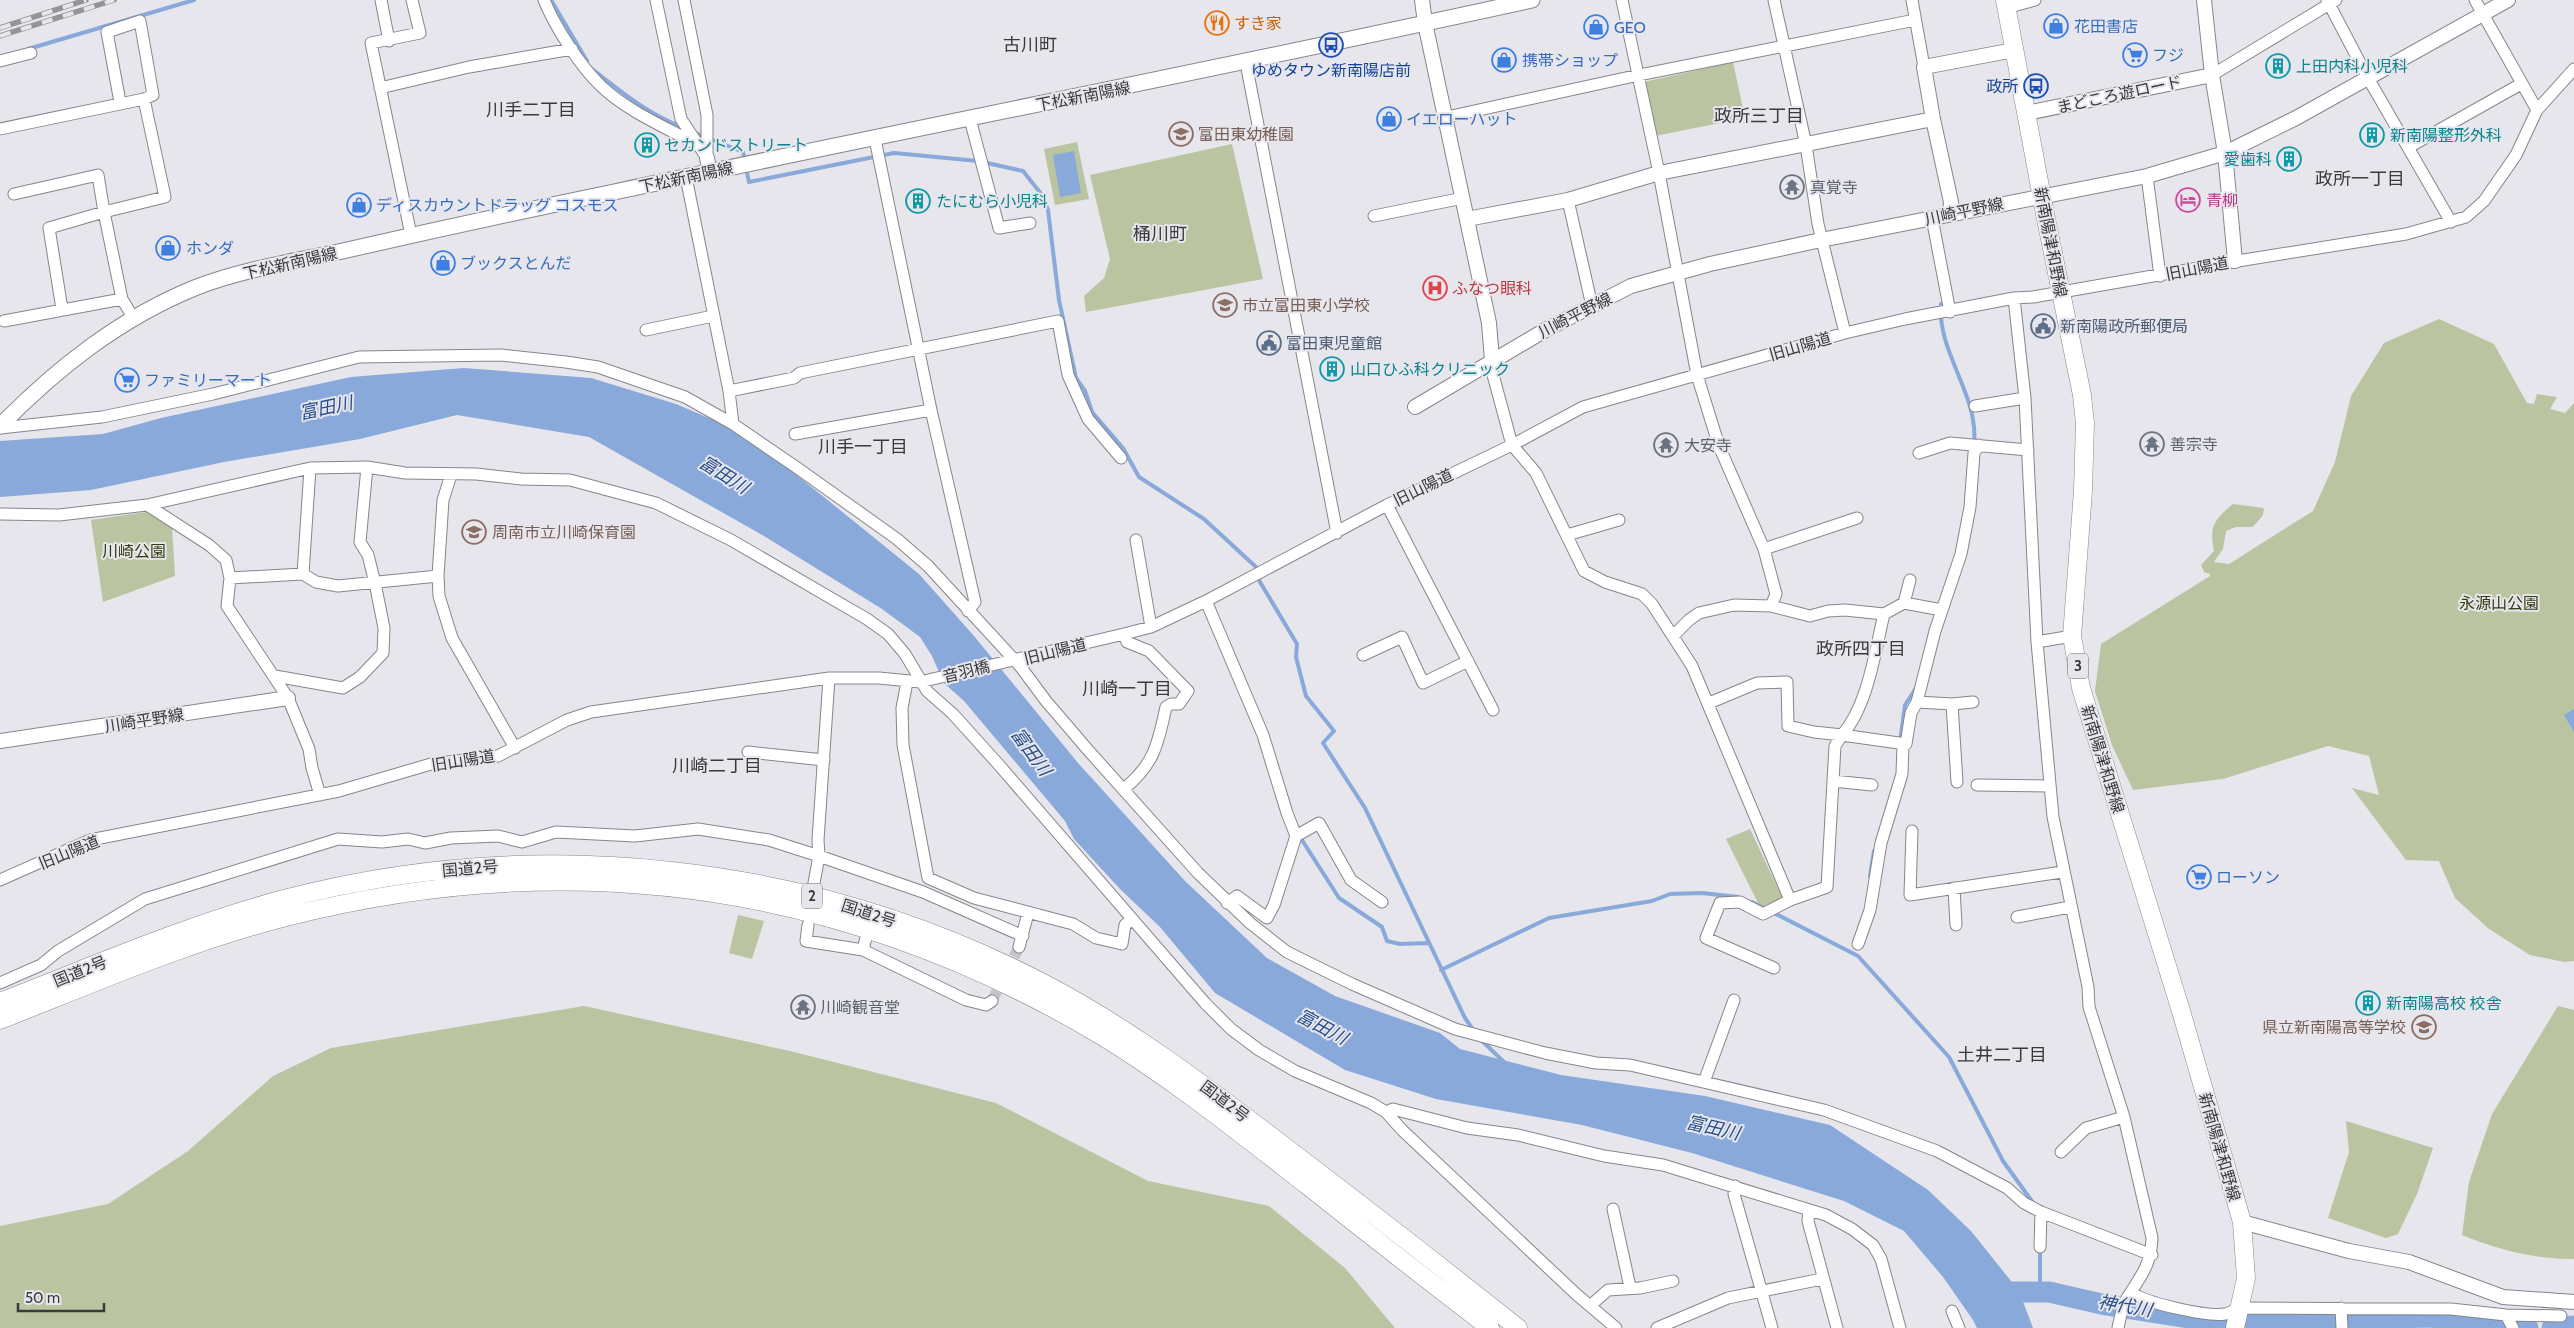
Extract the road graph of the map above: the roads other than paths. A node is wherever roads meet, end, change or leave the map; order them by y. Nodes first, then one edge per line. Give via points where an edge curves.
1 (381, 0) edge
2 (412, 0) edge
3 (544, 0) edge
4 (656, 0) edge
5 (684, 0) edge
6 (1422, 0) edge
7 (1532, 0) edge
8 (1622, 0) edge
9 (1774, 0) edge
10 (1912, 0) edge
11 (2035, 0) edge
12 (2204, 0) edge
13 (2475, 0) edge
14 (2508, 0) edge
15 (2330, 2) edge
16 (2006, 4) edge
17 (2483, 16) junction
18 (1915, 20) junction
19 (1424, 23) junction
20 (389, 41) junction
21 (1784, 45) junction
22 (572, 49) junction
23 (2014, 50) junction
24 (31, 53) dead end
25 (0, 61) edge
26 (1246, 63) junction
27 (1924, 67) junction
28 (2574, 69) edge
29 (1639, 75) junction
30 (2212, 75) junction
31 (2368, 78) junction
32 (2521, 84) junction
33 (380, 88) junction
34 (144, 99) junction
35 (120, 102) junction
36 (2537, 110) junction
37 (2027, 113) junction
38 (1446, 116) junction
39 (970, 118) junction
40 (1933, 119) junction
41 (0, 129) edge
42 (875, 139) junction
43 (696, 144) junction
44 (1806, 145) junction
45 (2409, 147) junction
46 (2225, 153) junction
47 (708, 165) junction
48 (1660, 173) junction
49 (2147, 176) junction
50 (686, 177) junction
51 (14, 194) dead end
52 (2042, 196) junction
53 (1463, 198) junction
54 (1568, 200) junction
55 (104, 212) junction
56 (1950, 214) junction
57 (1374, 216) dead end
58 (1932, 218) junction
59 (1467, 219) junction
60 (2450, 222) junction
61 (1030, 223) dead end
62 (411, 235) junction
63 (1821, 240) junction
64 (2235, 261) junction
65 (1678, 273) junction
66 (2160, 276) junction
67 (2060, 292) junction
68 (2014, 298) junction
69 (122, 299) junction
70 (1592, 306) junction
71 (62, 309) junction
72 (1950, 312) junction
73 (713, 316) junction
74 (134, 319) junction
75 (4, 321) dead end
76 (646, 330) dead end
77 (1845, 333) junction
78 (920, 351) junction
79 (1492, 360) junction
80 (1697, 375) junction
81 (729, 391) junction
82 (2025, 398) junction
83 (1975, 406) dead end
84 (1415, 407) dead end
85 (931, 410) junction
86 (733, 424) junction
87 (0, 427) edge
88 (795, 434) dead end
89 (1512, 445) junction
90 (1979, 445) junction
91 (2028, 450) junction
92 (1919, 453) dead end
93 (1121, 458) dead end
94 (367, 467) junction
95 (310, 468) junction
96 (450, 475) junction
97 (147, 505) junction
98 (1387, 505) junction
99 (0, 514) edge
100 (1857, 518) dead end
101 (1619, 520) dead end
102 (1337, 533) junction
103 (1567, 535) junction
104 (1136, 540) dead end
105 (1764, 549) junction
106 (303, 574) junction
107 (438, 576) junction
108 (230, 578) junction
109 (1910, 580) dead end
110 (375, 583) junction
111 (1206, 601) junction
112 (1904, 603) junction
113 (1771, 606) junction
114 (1942, 610) junction
115 (968, 611) junction
116 (1884, 614) junction
117 (1151, 627) junction
118 (1124, 634) junction
119 (1673, 636) junction
120 (2072, 636) junction
121 (2038, 642) junction
122 (1363, 655) dead end
123 (1014, 661) junction
124 (1468, 661) junction
125 (1002, 662) joint
126 (275, 676) junction
127 (829, 678) junction
128 (924, 681) junction
129 (907, 682) junction
130 (288, 698) junction
131 (1917, 702) junction
132 (1973, 702) dead end
133 (1709, 703) junction
134 (1952, 704) junction
135 (1493, 710) dead end
136 (1842, 735) junction
137 (0, 741) edge
138 (1903, 744) junction
139 (515, 748) junction
140 (748, 752) dead end
141 (824, 760) junction
142 (1833, 781) junction
143 (1957, 782) dead end
144 (1872, 785) dead end
145 (2050, 786) junction
146 (1125, 788) junction
147 (1983, 788) dead end
148 (320, 795) junction
149 (1912, 831) dead end
150 (1296, 836) junction
151 (819, 856) junction
152 (2062, 872) junction
153 (0, 880) edge
154 (814, 883) dead end
155 (1954, 888) junction
156 (1790, 900) junction
157 (1382, 902) dead end
158 (1227, 903) junction
159 (2070, 906) junction
160 (1028, 913) junction
161 (2017, 917) dead end
162 (1132, 919) junction
163 (808, 925) dead end
164 (1956, 925) dead end
165 (868, 929) junction
166 (1858, 944) dead end
167 (863, 950) junction
168 (1774, 968) dead end
169 (29, 970) junction
170 (0, 974) edge
171 (0, 983) edge
172 (1734, 1000) dead end
173 (992, 1001) dead end
174 (0, 1002) edge
175 (0, 1020) edge
176 (1704, 1082) junction
177 (1386, 1112) junction
178 (2124, 1117) junction
179 (2062, 1152) dead end
180 (1734, 1186) junction
181 (1612, 1209) dead end
182 (1808, 1210) junction
183 (2041, 1212) junction
184 (2242, 1222) junction
185 (2040, 1247) dead end
186 (2152, 1255) junction
187 (1822, 1279) junction
188 (1673, 1281) dead end
189 (1630, 1287) junction
190 (1761, 1292) junction
191 (2129, 1296) junction
192 (2574, 1302) edge
193 (1591, 1305) junction
194 (2342, 1308) junction
195 (1952, 1311) dead end
196 (2506, 1315) junction
197 (2561, 1316) dead end
198 (2237, 1317) edge
199 (2119, 1324) edge
200 (1490, 1328) edge
201 (1518, 1328) edge
202 (1616, 1328) edge
203 (1657, 1328) edge
204 (1772, 1328) edge
205 (1837, 1328) edge
206 (1900, 1328) edge
207 (1959, 1328) edge
208 (2342, 1328) edge
209 (2513, 1328) edge

1 - 20 street
2 - 20 street via 420,33
3 - 22 street
4 - 43 street via 681,119
5 - 47 street via 707,115
6 - 19 street
7 - 19 main road, 下松新南陽線
8 - 29 street
9 - 21 street
10 - 18 street
11 - 16 street
12 - 30 street
13 - 17 street
14 - 17 street, 川崎平野線
15 - 30 street
15 - 31 street
16 - 23 main road, 新南陽津和野線 / 3
17 - 31 street, 川崎平野線
17 - 32 street
18 - 21 street
18 - 27 street
19 - 26 main road, 下松新南陽線
19 - 38 street
20 - 33 street via 371,43
21 - 29 street
21 - 44 street
22 - 33 street via 469,67
22 - 43 street via 600,86
23 - 27 street
23 - 37 main road, 新南陽津和野線 / 3
24 - 25 street
26 - 39 main road, 下松新南陽線
26 - 102 street
27 - 40 street
28 - 36 street, 旧山陽道
29 - 38 street
29 - 48 street
30 - 37 street, まどころ遊ロード
30 - 46 street
31 - 45 street
31 - 46 street, 川崎平野線
32 - 36 street
32 - 45 street
33 - 62 street
34 - 35 street
34 - 35 street via 154,95 140,20 107,32
34 - 55 street via 165,197
35 - 41 street
36 - 60 street, 旧山陽道 via 2516,155 2484,201 2466,217
37 - 52 main road, 新南陽津和野線 / 3
38 - 53 street
39 - 42 main road, 下松新南陽線
39 - 61 street via 999,228
40 - 44 street
40 - 56 street via 1951,202
42 - 47 main road, 下松新南陽線
42 - 78 street
43 - 47 street
44 - 48 street
44 - 63 street
45 - 60 street
46 - 49 street, 川崎平野線
46 - 64 street
47 - 50 main road, 下松新南陽線
48 - 54 street
48 - 65 street
49 - 52 street, 川崎平野線
49 - 66 street
50 - 62 main road, 下松新南陽線
50 - 73 street
51 - 55 street via 98,174
52 - 56 street, 川崎平野線
52 - 67 main road, 新南陽津和野線 / 3
53 - 57 street
53 - 59 street
54 - 59 street
54 - 70 street
55 - 69 street
55 - 71 street via 49,228
56 - 58 street, 川崎平野線
58 - 63 street, 川崎平野線
58 - 72 street
59 - 79 street via 1489,323
60 - 64 street, 旧山陽道 via 2369,241
62 - 74 main road, 下松新南陽線 via 199,286
63 - 65 street, 川崎平野線
63 - 77 street
64 - 66 street, 旧山陽道
65 - 70 street, 川崎平野線 via 1631,286
65 - 80 street
66 - 67 street, 旧山陽道
67 - 68 street, 旧山陽道
67 - 120 main road, 新南陽津和野線 / 3 via 2085,423
68 - 72 street, 旧山陽道
68 - 82 street
69 - 71 street
69 - 74 street
70 - 79 street, 川崎平野線
71 - 75 street
72 - 77 street, 旧山陽道
73 - 76 street
73 - 81 street
74 - 87 main road, 下松新南陽線 via 64,366
77 - 80 street, 旧山陽道
78 - 81 street
78 - 85 street
78 - 93 street via 1058,322 1068,375 1088,419
79 - 84 street, 川崎平野線
79 - 89 street
80 - 89 street, 旧山陽道 via 1583,407
80 - 105 street via 1719,446
81 - 86 street
82 - 83 street
82 - 91 street
85 - 88 street
85 - 115 street via 975,602
86 - 87 street via 685,396 598,367 500,354 359,357 213,394 102,416
86 - 115 street via 897,539 928,566
89 - 98 street, 旧山陽道
89 - 103 street via 1536,473
90 - 91 street
90 - 92 street via 1950,443
90 - 114 street via 1974,453 1970,507 1961,554
91 - 121 street
94 - 95 street
94 - 96 street
94 - 110 street via 360,542 368,555
95 - 97 street
95 - 106 street
96 - 107 street via 443,500
96 - 128 street via 570,480 656,503 731,540 867,619 888,634
97 - 99 street via 59,515
97 - 108 street via 209,545 226,560
98 - 102 street, 旧山陽道
98 - 124 street
100 - 105 street
101 - 103 street
102 - 111 street, 旧山陽道
103 - 119 street via 1584,571 1642,594
104 - 117 street
105 - 113 street via 1776,594
106 - 108 street
106 - 110 street via 316,582 338,586
107 - 110 street
107 - 139 street via 439,596 452,638
108 - 126 street via 227,606
109 - 112 street
110 - 126 street via 384,628 383,653 360,677 343,688
111 - 117 street, 旧山陽道
111 - 150 street via 1263,735
112 - 114 street
112 - 116 street
113 - 116 street via 1810,616 1845,610
113 - 119 street via 1734,605 1699,613
114 - 131 street
115 - 123 street
116 - 136 street via 1853,722
117 - 118 street, 旧山陽道
118 - 123 street, 旧山陽道
118 - 146 street via 1127,642 1149,651 1188,691 1179,704 1166,707 1156,749 1139,776
119 - 133 street via 1692,666
120 - 121 street
120 - 184 main road, 新南陽津和野線 / 3 via 2081,688 2097,744 2181,1011
121 - 145 street
122 - 124 street via 1402,637 1423,683
123 - 125 street, 旧山陽道
123 - 146 street via 1088,750
124 - 135 street
125 - 128 street, 音羽橋
126 - 130 street
127 - 129 street, 旧山陽道 via 879,678
127 - 139 street, 旧山陽道 via 591,712 567,720
127 - 141 street
128 - 129 street, 旧山陽道
128 - 162 street
129 - 160 street via 902,708 903,745 928,878 974,898
130 - 137 street, 川崎平野線
130 - 148 street via 310,749
131 - 134 street
131 - 138 street via 1911,713 1906,744
132 - 134 street
133 - 136 street via 1757,683 1787,682 1788,726
133 - 156 street
134 - 143 street
136 - 138 street
136 - 142 street via 1835,746
138 - 166 street via 1902,774 1881,844 1870,910
139 - 148 street, 旧山陽道 via 498,756 431,764
140 - 141 street
141 - 151 street
142 - 144 street
142 - 156 street via 1827,887
145 - 147 street
145 - 152 street
146 - 158 street
148 - 153 street, 旧山陽道 via 90,840
149 - 155 street via 1910,895
150 - 157 street via 1319,823 1351,880
150 - 158 street via 1267,918 1236,896
151 - 154 street
151 - 160 street via 923,892 1021,942
151 - 169 street via 769,840 698,829 635,836 556,832 522,842 498,836 425,843 408,839 382,842 338,839 145,899
152 - 155 street
152 - 159 street
155 - 164 street
156 - 168 street via 1763,914 1740,902 1720,903 1706,938
158 - 176 street via 1287,952 1454,1029 1545,1053 1596,1063 1630,1065
159 - 161 street
159 - 178 street via 2088,987 2089,1008
160 - 162 street via 1073,924 1096,938 1122,944 1125,925
162 - 177 street via 1231,1029 1295,1071
163 - 167 street via 806,941
165 - 167 street
165 - 175 main road, 国道2号 / 2 via 734,896 643,884 564,881 446,887 372,898 285,918 198,944
165 - 200 main road, 国道2号 / 2 via 961,963 1039,1000 1106,1039 1230,1125
167 - 173 street via 966,1000 986,1005
169 - 170 street via 18,968
169 - 171 street
172 - 176 street
174 - 201 main road, 国道2号 / 2 via 193,928 283,900 424,872 563,863 645,867 718,875 789,890 872,912 964,946 1043,982 1114,1024 1231,1105
176 - 183 street via 1824,1110 1938,1151 2007,1188
177 - 180 street via 1393,1110 1467,1128 1518,1135 1578,1150 1663,1165
177 - 193 street
178 - 179 street via 2086,1128
178 - 186 street via 2148,1213
180 - 182 street
180 - 190 street
181 - 189 street
182 - 187 street
182 - 206 street via 1826,1215 1852,1229 1873,1245 1881,1260
183 - 185 street
183 - 186 street
184 - 192 street via 2349,1251 2409,1262 2503,1297
184 - 198 main road, 新南陽津和野線 / 3 via 2246,1278
186 - 191 street
187 - 190 street
187 - 205 street
188 - 189 street
189 - 193 street via 1608,1290
190 - 203 street via 1728,1298
190 - 204 street
191 - 198 street via 2181,1309
191 - 199 street
193 - 202 street
194 - 196 street via 2450,1309
194 - 198 street
194 - 208 street
195 - 207 street
196 - 197 street
196 - 209 street

